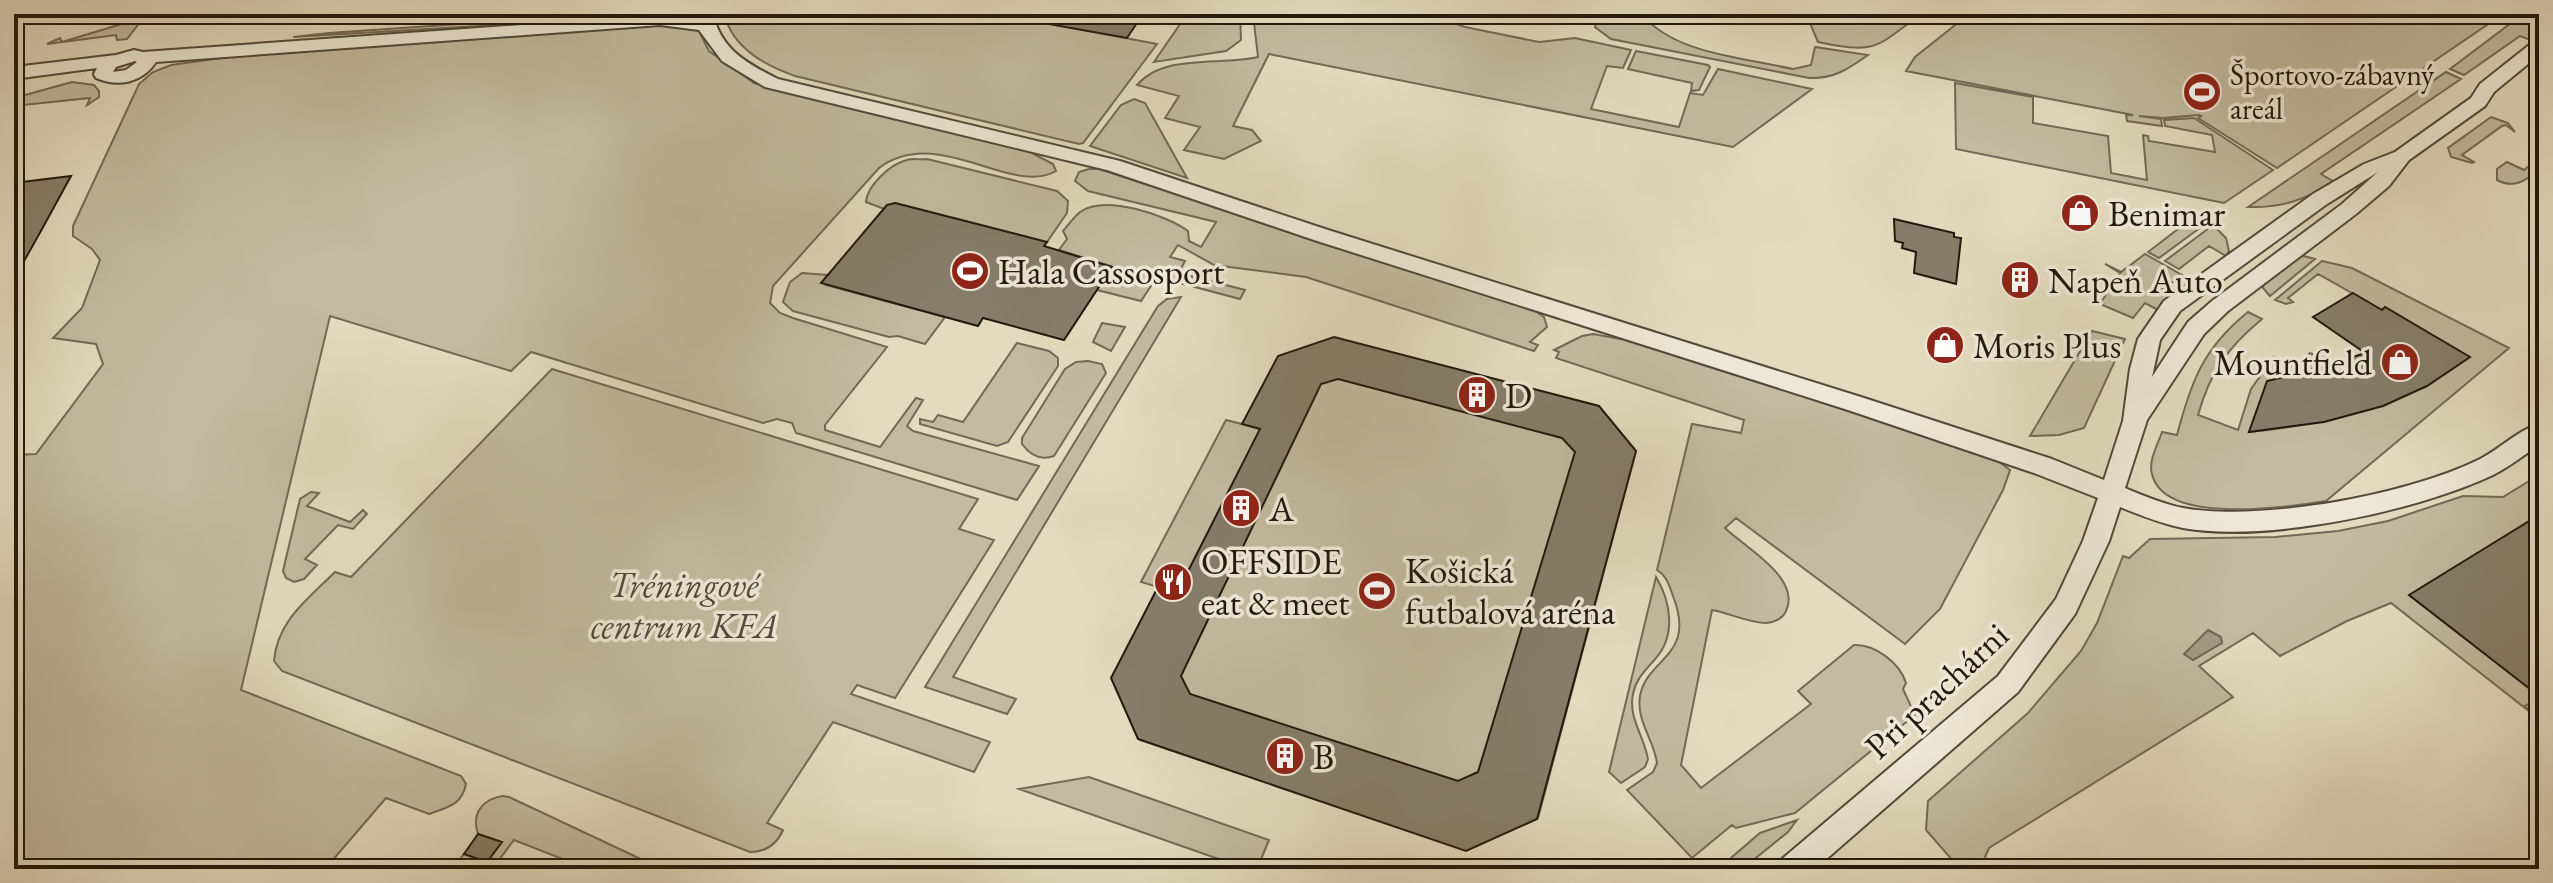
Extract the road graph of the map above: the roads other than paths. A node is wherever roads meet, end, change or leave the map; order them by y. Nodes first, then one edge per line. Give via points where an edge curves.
1 (633, 14) edge
2 (680, 14) edge
3 (700, 18) edge
4 (660, 20) junction
5 (596, 24) junction
6 (2539, 46) edge
7 (110, 68) junction
8 (14, 73) edge
9 (14, 87) edge
10 (1077, 156) junction
11 (2402, 156) junction
12 (1063, 176) dead end
13 (2135, 421) junction
14 (2539, 433) edge
15 (2112, 493) junction
16 (1793, 869) edge

1 - 5 street
2 - 4 street
3 - 4 street
3 - 10 street via 734,63 772,83
4 - 5 street
5 - 7 street via 205,53 142,63 122,77
6 - 11 street via 2487,88 2478,102
7 - 8 street
7 - 9 street
10 - 12 street
10 - 15 street via 1871,409
11 - 13 street via 2374,188 2196,328
11 - 13 street via 2320,199 2172,306 2149,339
13 - 15 street, Pri prachárni
14 - 15 street via 2485,468 2387,502 2337,513 2206,520 2165,513
15 - 16 street, Pri prachárni via 2066,606 2008,684

